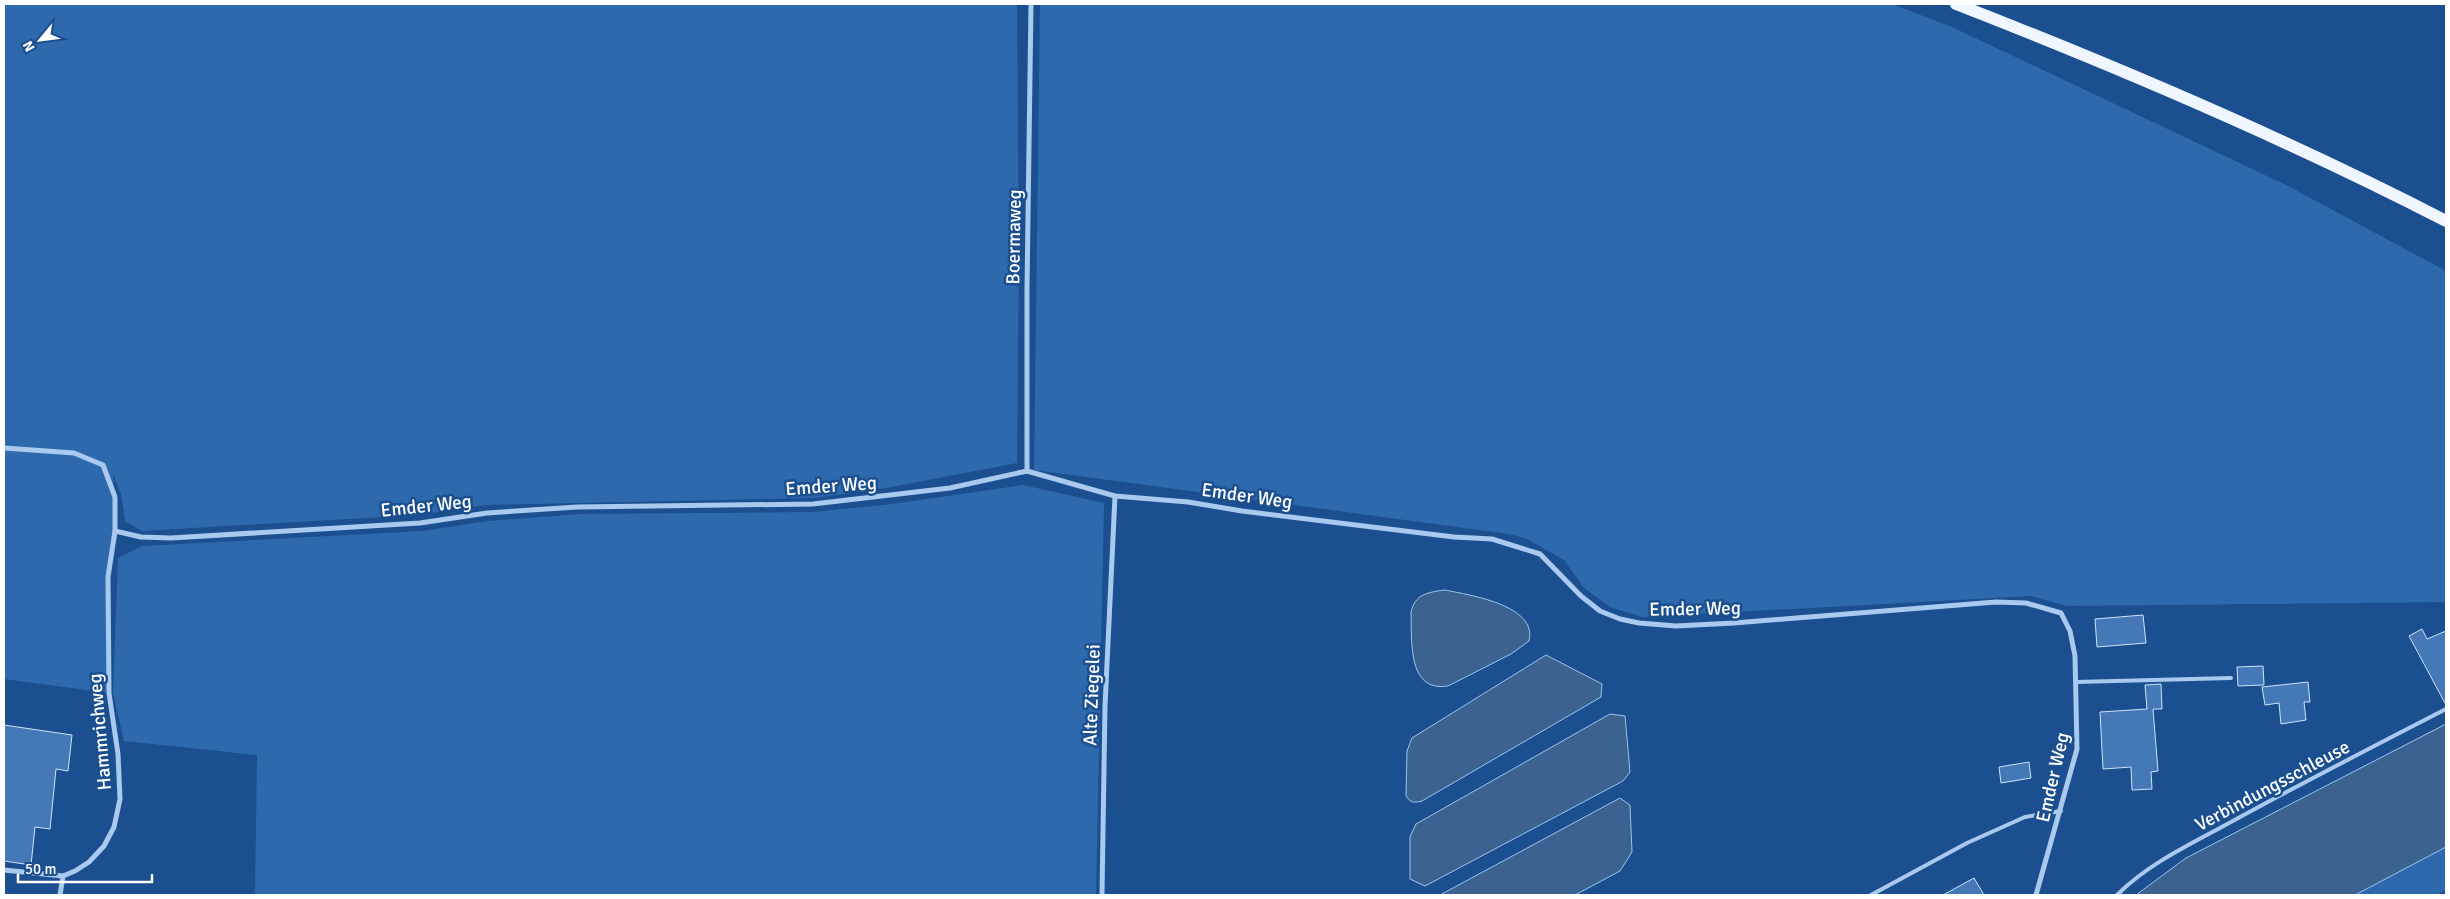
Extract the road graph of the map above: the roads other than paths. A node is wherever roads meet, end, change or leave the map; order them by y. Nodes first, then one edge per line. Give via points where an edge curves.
1 (1032, 4) edge
2 (1956, 4) edge
3 (2446, 221) edge
4 (4, 448) edge
5 (1027, 471) junction
6 (1115, 496) junction
7 (115, 531) junction
8 (2231, 678) dead end
9 (2076, 682) junction
10 (2446, 709) edge
11 (2060, 811) junction
12 (4, 870) edge
13 (63, 876) junction
14 (60, 895) edge
15 (1102, 895) edge
16 (1871, 895) edge
17 (2036, 895) edge
18 (2117, 895) edge

1 - 5 street, Boermaweg
2 - 3 main road via 2208,106
4 - 7 street, Hammrichweg via 74,453 103,465 115,496
5 - 6 street, Emder Weg
5 - 7 street, Emder Weg via 950,488 813,504 577,507 487,513 420,523 171,538 141,537
6 - 9 street, Emder Weg via 1492,539 1540,554 1600,611 1620,620 1639,623 1676,626 1996,602 2026,603 2061,613 2075,656
6 - 15 street, Alte Ziegelei via 1105,706
7 - 13 street, Hammrichweg via 108,578 109,694 118,754 120,800 114,826 104,846 83,867
8 - 9 lane
9 - 11 street, Emder Weg via 2077,749
10 - 18 lane, Verbindungsschleuse via 2165,858 2128,883
11 - 16 lane via 2016,820
11 - 17 street, Emder Weg
12 - 13 street
13 - 14 street

